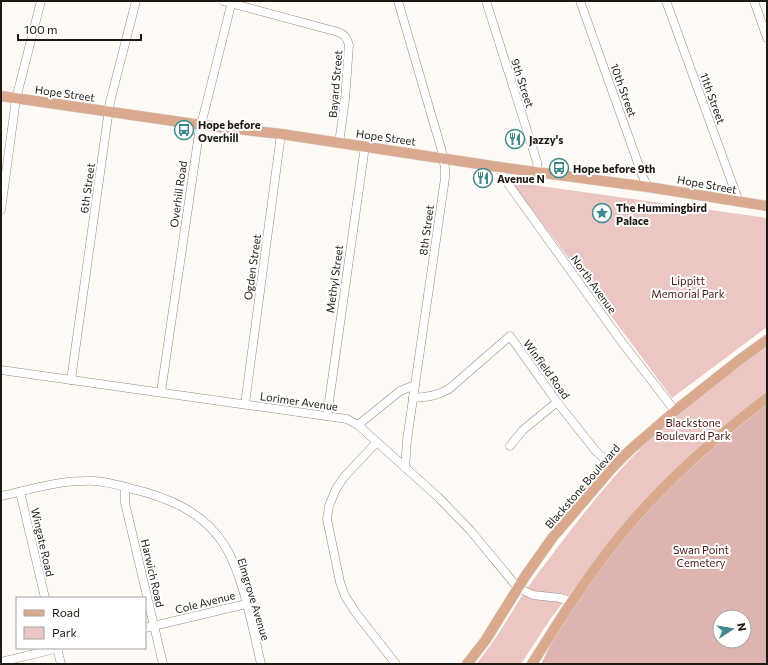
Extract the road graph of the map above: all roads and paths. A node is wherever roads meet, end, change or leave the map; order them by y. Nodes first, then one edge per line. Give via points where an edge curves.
1 (41, 1) edge
2 (136, 1) edge
3 (398, 1) edge
4 (486, 1) edge
5 (580, 1) edge
6 (666, 1) edge
7 (754, 1) edge
8 (229, 2) edge
9 (767, 38) edge
10 (1, 96) edge
11 (16, 98) junction
12 (108, 112) junction
13 (201, 125) junction
14 (281, 134) junction
15 (339, 143) junction
16 (365, 146) junction
17 (442, 158) junction
18 (499, 167) junction
19 (538, 172) junction
20 (648, 187) junction
21 (739, 202) junction
22 (767, 206) edge
23 (1, 210) edge
24 (767, 340) edge
25 (1, 370) edge
26 (71, 380) junction
27 (415, 385) junction
28 (161, 392) junction
29 (413, 398) junction
30 (767, 398) edge
31 (557, 402) junction
32 (245, 404) junction
33 (675, 411) junction
34 (327, 416) junction
35 (358, 425) junction
36 (376, 443) junction
37 (510, 446) dead end
38 (612, 467) junction
39 (405, 468) junction
40 (125, 487) junction
41 (20, 492) junction
42 (1, 496) edge
43 (518, 588) junction
44 (45, 597) edge
45 (572, 601) junction
46 (246, 604) junction
47 (154, 626) junction
48 (146, 628) edge
49 (54, 649) edge
50 (58, 649) edge
51 (1, 662) edge
52 (61, 664) edge
53 (163, 664) edge
54 (261, 664) edge
55 (396, 664) edge
56 (467, 664) edge
57 (532, 664) edge

1 - 11 street
2 - 12 street, 6th Street
3 - 17 street, 8th Street
4 - 19 street, 9th Street
5 - 20 street, 10th Street
6 - 21 street, 11th Street
7 - 9 street
8 - 13 street, Overhill Road
8 - 15 street, Bayard Street via 338,32 347,37 349,45 346,92
10 - 11 main road, Hope Street
11 - 12 main road, Hope Street
11 - 23 street
12 - 13 main road, Hope Street
12 - 26 street, 6th Street
13 - 14 main road, Hope Street
13 - 28 street, Overhill Road
14 - 15 main road, Hope Street
14 - 32 street, Ogden Street
15 - 16 main road, Hope Street
16 - 17 main road, Hope Street
16 - 34 street, Methyl Street
17 - 18 main road, Hope Street
17 - 27 street, 8th Street via 444,178
18 - 19 main road, Hope Street
18 - 33 street, North Avenue via 621,341
19 - 20 main road, Hope Street
20 - 21 main road, Hope Street
21 - 22 main road, Hope Street
24 - 33 main road, Blackstone Boulevard
25 - 26 street, Lorimer Avenue
26 - 28 street, Lorimer Avenue
27 - 29 street, 8th Street
27 - 35 street via 400,391
28 - 32 street, Lorimer Avenue
29 - 31 street, Winfield Road via 440,394 449,389 510,336
29 - 39 street, 8th Street
30 - 45 main road via 673,478 629,524
31 - 37 street via 523,430
31 - 38 street, Winfield Road
32 - 34 street, Lorimer Avenue
33 - 38 main road, Blackstone Boulevard
34 - 35 street, Lorimer Avenue via 347,419
35 - 36 street, Lorimer Avenue
36 - 39 street, Lorimer Avenue
36 - 55 street via 336,489 327,519 345,596
38 - 43 main road, Blackstone Boulevard via 553,537
39 - 43 street, Lorimer Avenue via 470,530
40 - 41 street, Elmgrove Avenue via 85,480
40 - 46 street, Elmgrove Avenue via 155,494 178,504 195,514 212,529 225,546 233,563
40 - 47 street, Harwich Road via 125,502
41 - 42 street, Elmgrove Avenue
41 - 44 street, Wingate Road
43 - 45 street, Lorimer Avenue via 533,595
43 - 56 main road, Blackstone Boulevard via 485,641
45 - 57 main road
46 - 47 street, Cole Avenue
46 - 54 street, Elmgrove Avenue
47 - 48 street, Cole Avenue
47 - 53 street, Harwich Road
49 - 51 street
50 - 52 street

